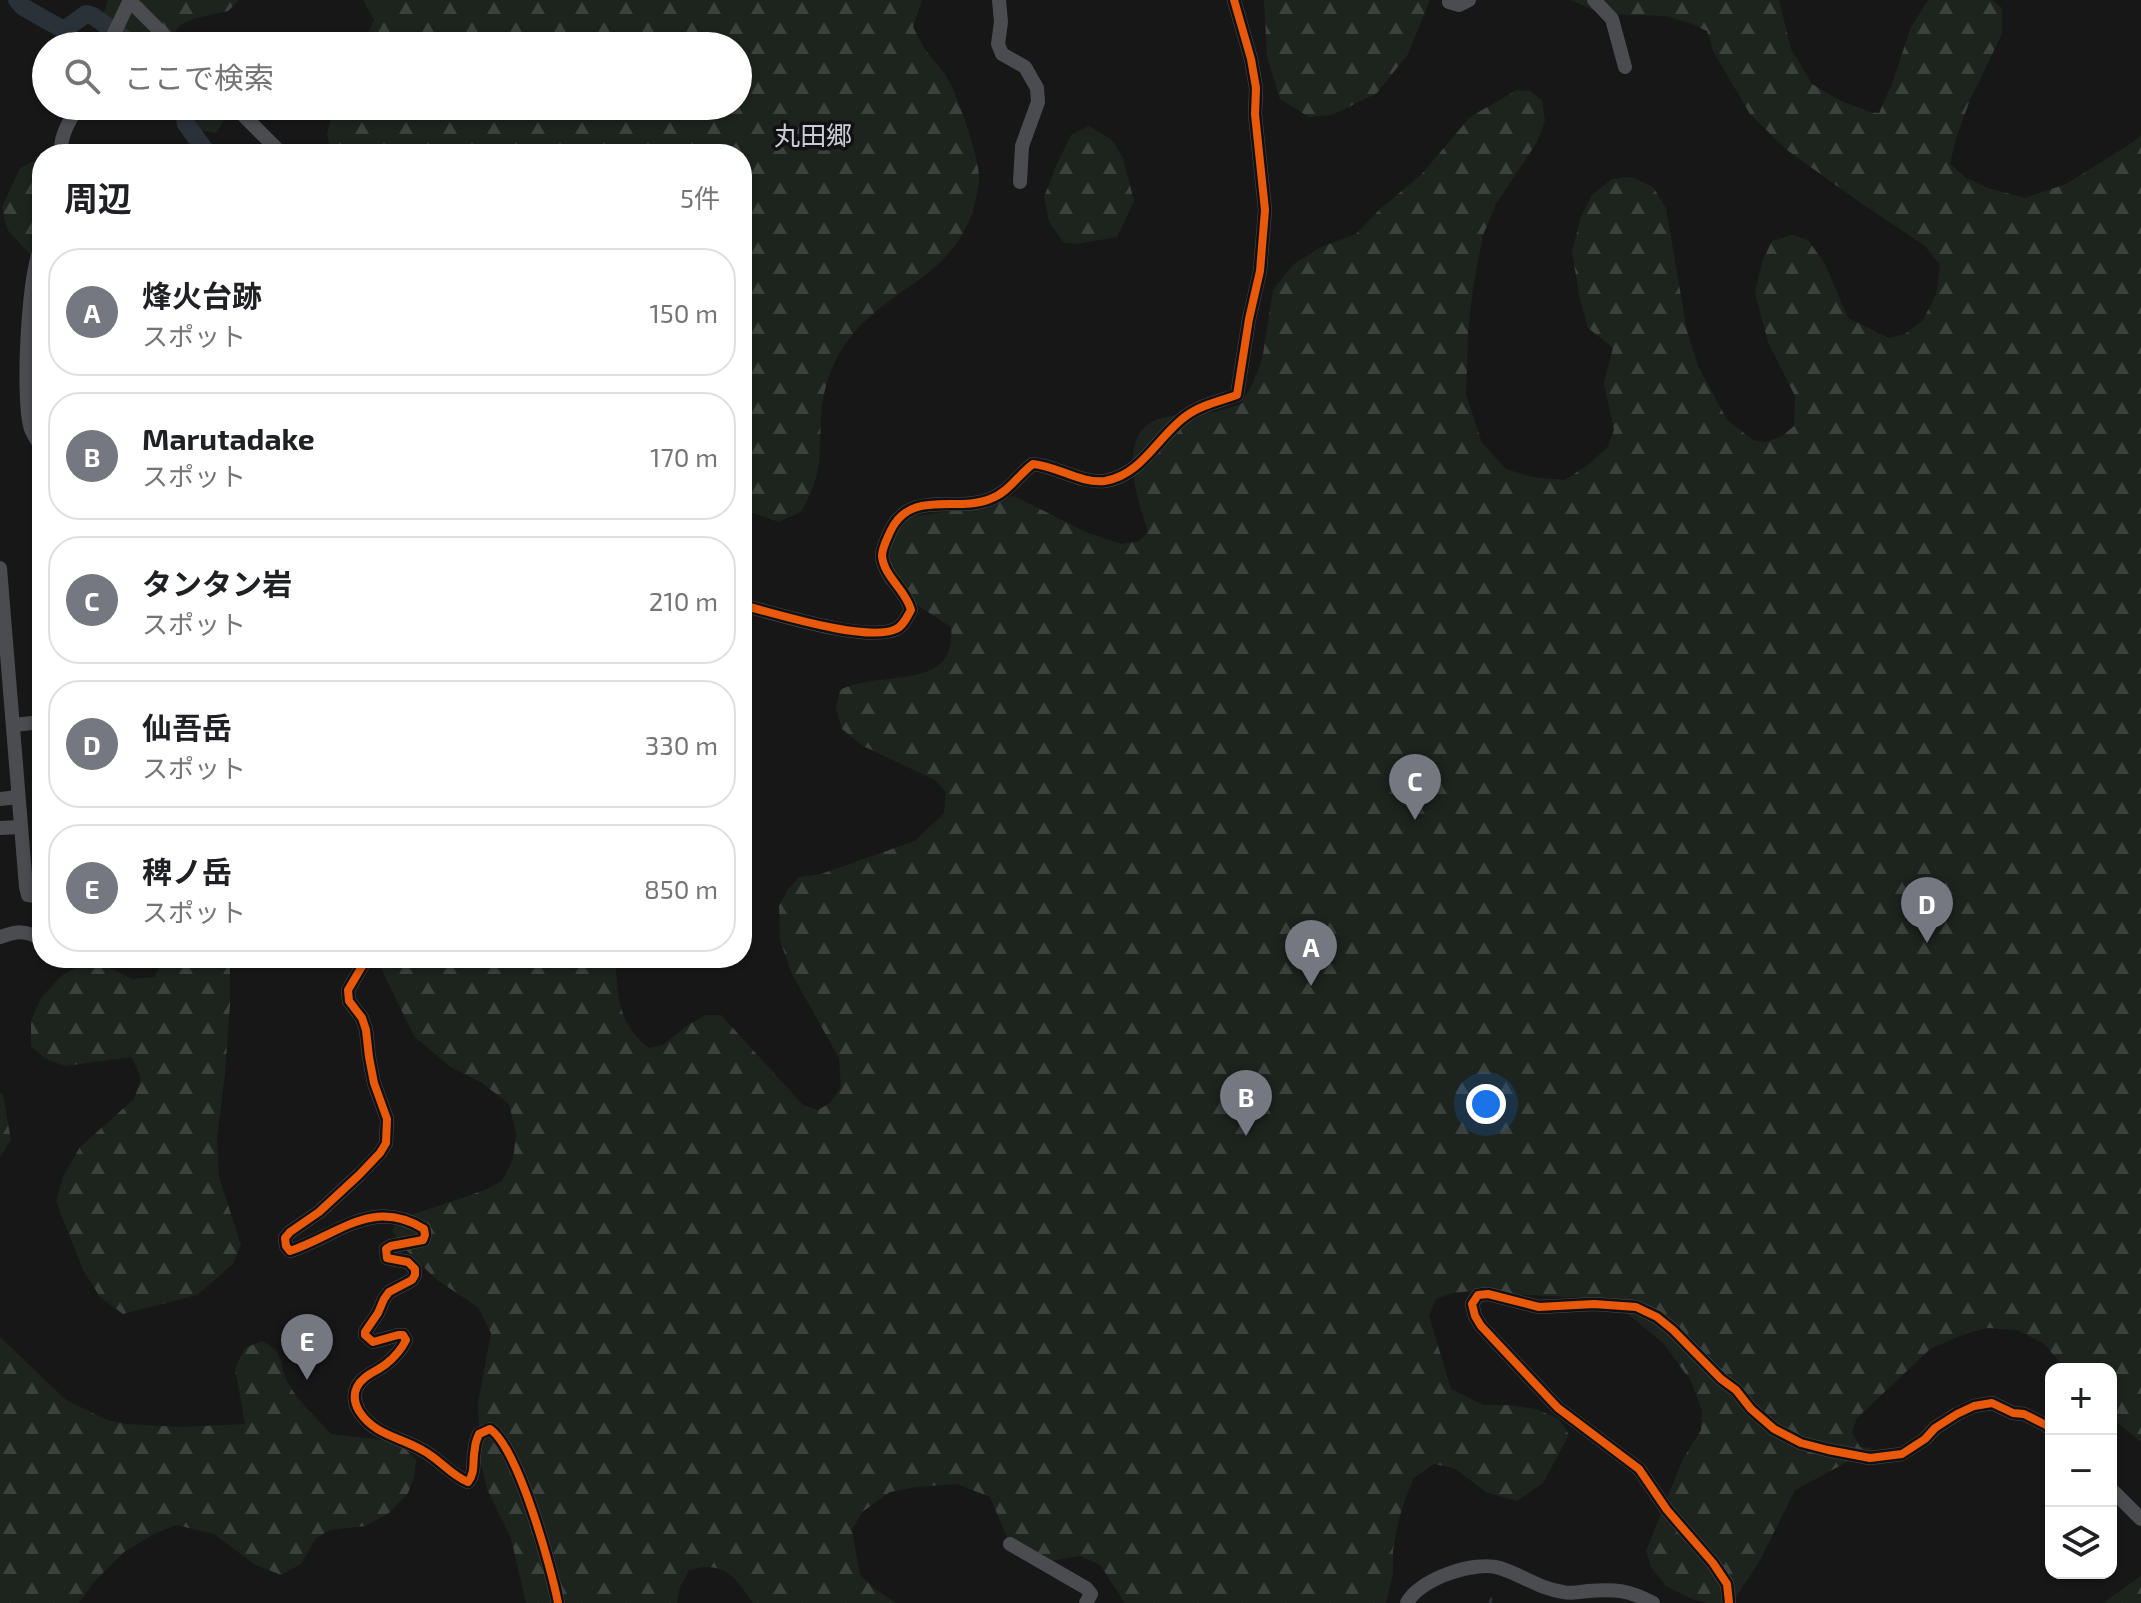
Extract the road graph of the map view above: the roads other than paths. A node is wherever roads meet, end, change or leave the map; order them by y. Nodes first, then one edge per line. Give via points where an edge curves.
1 (130, 0) edge
2 (1001, 0) edge
3 (1234, 0) edge
4 (1449, 0) edge
5 (1469, 0) edge
6 (1594, 0) edge
7 (115, 32) edge
8 (161, 32) edge
9 (1625, 67) dead end
10 (70, 120) edge
11 (248, 120) edge
12 (61, 144) edge
13 (272, 144) edge
14 (1020, 182) dead end
15 (32, 294) edge
16 (32, 430) edge
17 (0, 568) edge
18 (1, 594) edge
19 (752, 607) edge
20 (3, 646) edge
21 (5, 696) edge
22 (32, 723) edge
23 (13, 725) junction
24 (7, 747) edge
25 (18, 797) junction
26 (0, 799) edge
27 (20, 827) junction
28 (0, 828) edge
29 (32, 896) edge
30 (32, 934) edge
31 (0, 937) edge
32 (361, 968) edge
33 (2045, 1424) edge
34 (2117, 1495) edge
35 (2141, 1519) edge
36 (1010, 1544) dead end
37 (558, 1603) edge
38 (1086, 1603) edge
39 (1407, 1603) edge
40 (1653, 1603) edge
41 (1729, 1603) edge

1 - 7 street
1 - 8 street
2 - 14 street via 1002,54 1025,67 1037,88 1038,102 1022,146
3 - 19 street via 1256,88 1265,210 1260,271 1237,395 1188,414 1117,477 1084,479 1033,464 993,499 921,506 905,513 896,520 882,555 911,610 899,628 860,633
4 - 5 street via 1459,5
6 - 9 street via 1612,19
10 - 12 street
11 - 13 street
15 - 16 street via 26,382
17 - 18 street
18 - 20 street
20 - 21 street
21 - 23 street
22 - 23 street
23 - 24 street
24 - 25 street
25 - 26 street
25 - 27 street
27 - 28 street
27 - 29 street via 26,887
30 - 31 street via 17,931
32 - 37 street via 348,990 349,1001 366,1030 374,1083 387,1119 386,1143 359,1175 290,1232 286,1246 290,1251 307,1245 368,1217 407,1220 424,1229 423,1240 386,1249 387,1258 408,1262 415,1275 389,1292 365,1335 373,1342 398,1335 406,1340 401,1351 361,1380 354,1392 357,1407 376,1429 422,1449 455,1478 468,1482 479,1434 490,1429 497,1433 530,1503
33 - 41 street via 1992,1403 1957,1414 1902,1454 1870,1458 1828,1450 1774,1429 1673,1330 1636,1307 1539,1307 1478,1295 1472,1304 1481,1326 1558,1408 1639,1469 1713,1563 1727,1584
34 - 35 street
36 - 38 street via 1086,1588 1091,1594
39 - 40 street via 1428,1582 1481,1566 1498,1567 1547,1590 1633,1592

